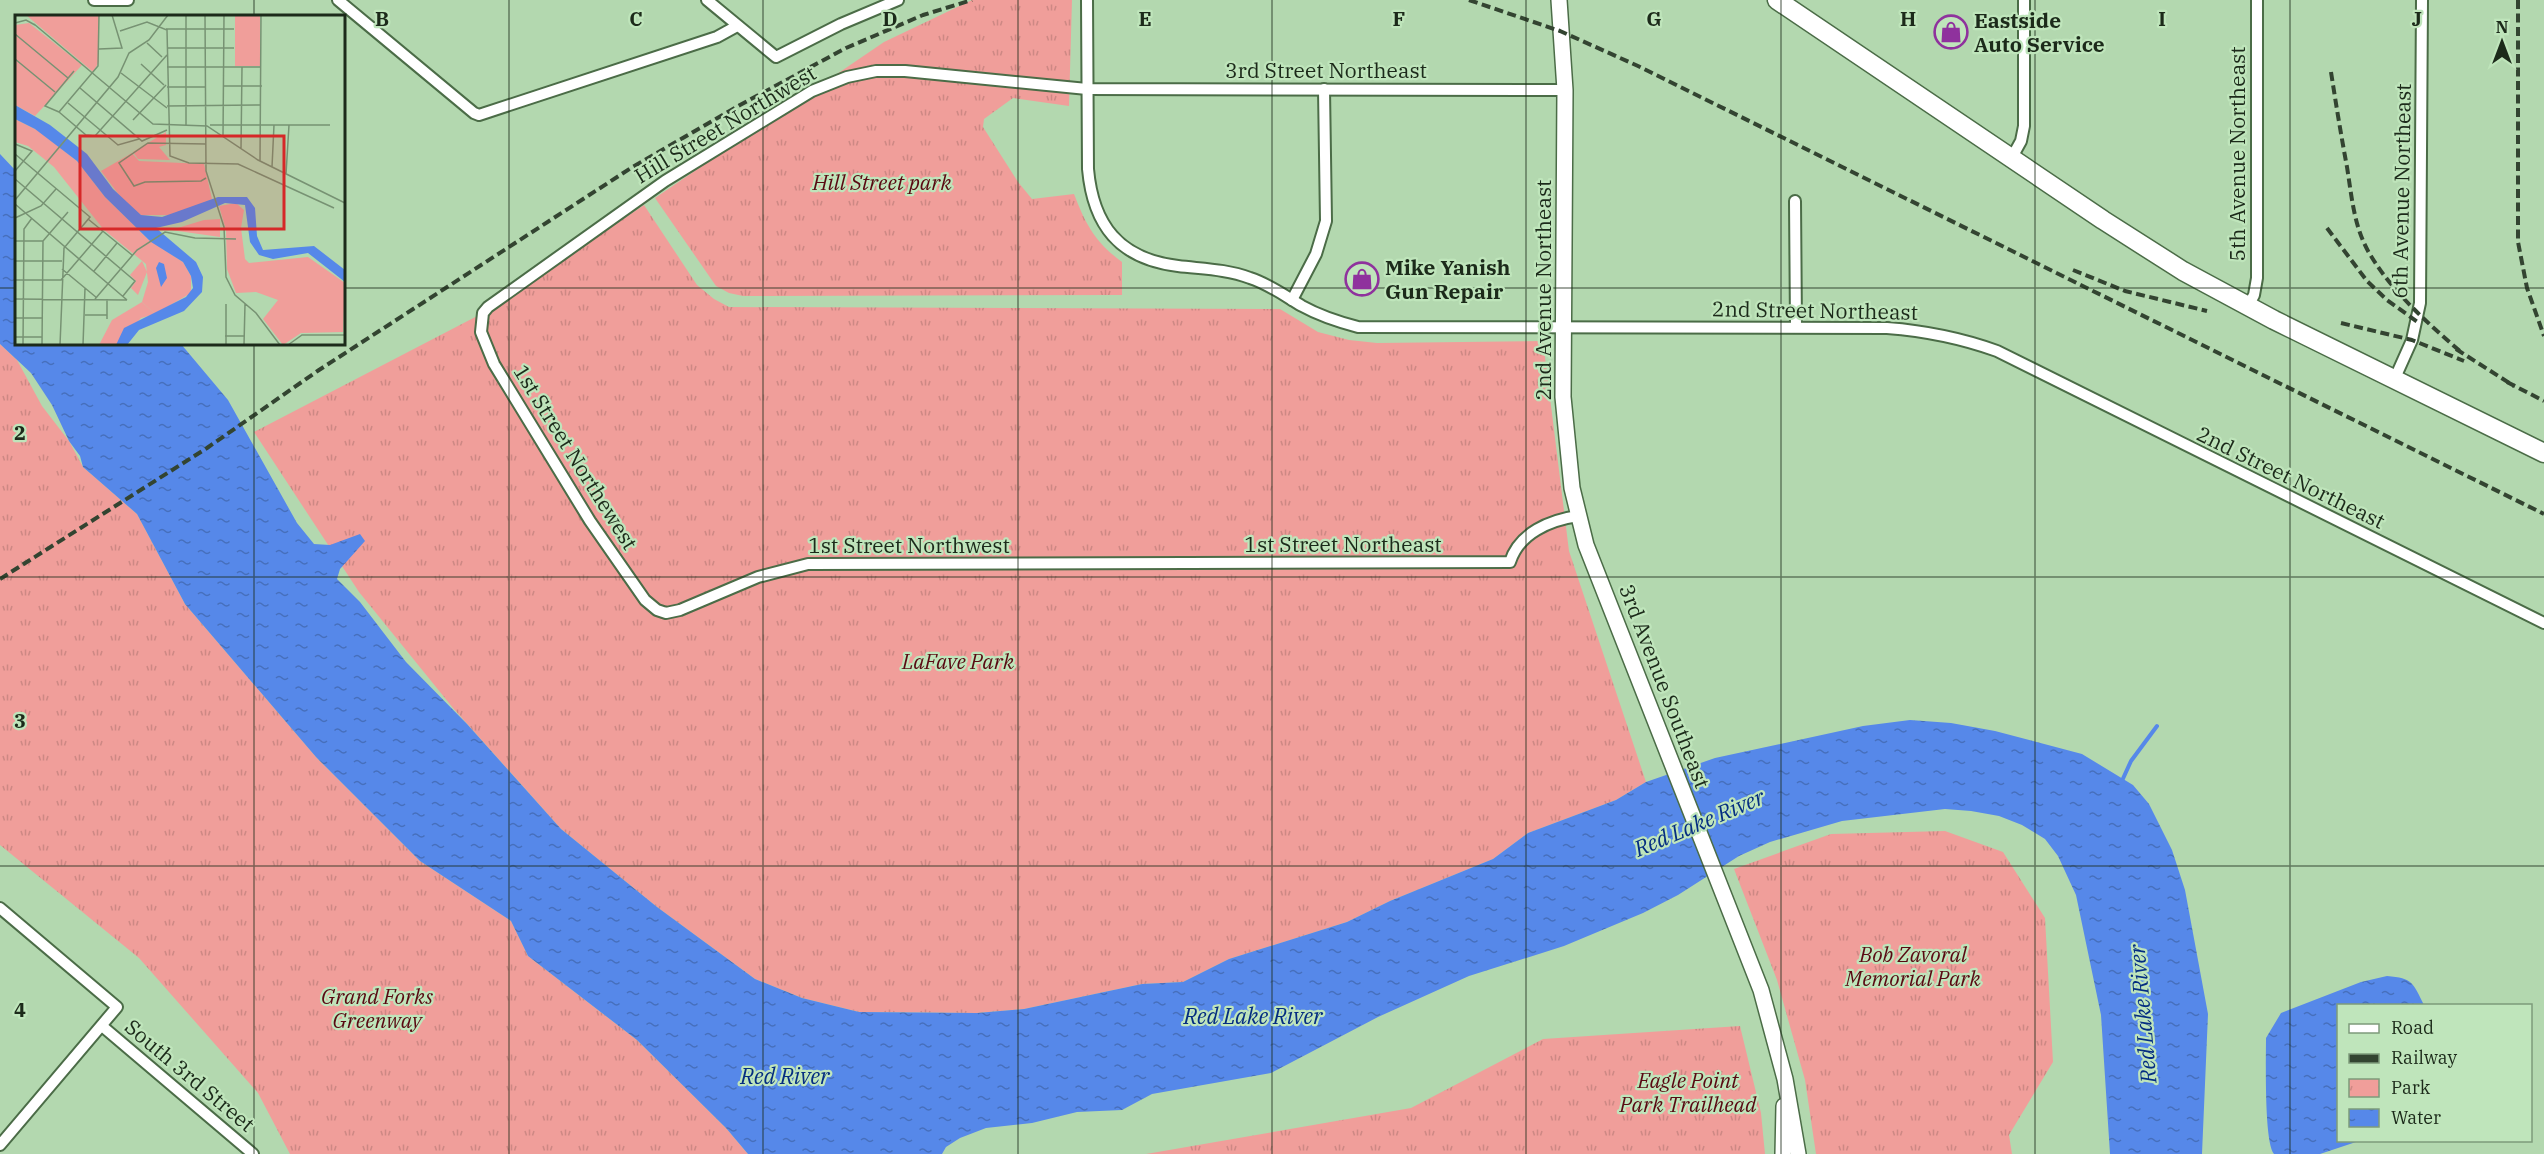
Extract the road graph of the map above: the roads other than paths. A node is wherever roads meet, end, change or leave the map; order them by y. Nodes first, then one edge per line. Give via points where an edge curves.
1 (94, 0) edge
2 (128, 0) edge
3 (338, 0) edge
4 (707, 0) edge
5 (898, 0) edge
6 (1087, 0) edge
7 (1559, 0) edge
8 (2024, 0) edge
9 (2257, 0) edge
10 (2422, 0) edge
11 (1781, 1) edge
12 (737, 26) junction
13 (1087, 90) junction
14 (1324, 90) junction
15 (1565, 90) junction
16 (2011, 159) junction
17 (1795, 201) dead end
18 (1292, 300) junction
19 (2248, 306) junction
20 (488, 307) joint
21 (1796, 327) junction
22 (1562, 328) junction
23 (2395, 378) junction
24 (2544, 453) edge
25 (1578, 516) junction
26 (1089, 564) joint
27 (1599, 575) joint
28 (666, 613) joint
29 (2544, 623) edge
30 (0, 908) edge
31 (102, 1026) junction
32 (1785, 1079) junction
33 (0, 1145) edge
34 (253, 1154) edge
35 (1783, 1154) edge
36 (1798, 1154) edge

1 - 2 street
3 - 12 street via 474,113 485,114 717,37
4 - 12 street
5 - 12 street via 776,57
6 - 13 street
7 - 15 street, 2nd Avenue Northeast
8 - 16 street via 2024,126
9 - 19 street, 5th Avenue Northeast via 2257,278
10 - 23 street, 6th Avenue Northeast via 2420,303 2412,340
11 - 16 main road
13 - 14 street, 3rd Street Northeast
13 - 18 street, 2nd Street Northeast via 1090,190 1101,219 1122,246 1158,263 1236,273
13 - 20 street, Hill Street Northwest via 904,71 847,77 812,91 665,181
14 - 15 street, 3rd Street Northeast
14 - 18 street via 1326,221 1316,254
15 - 22 street, 2nd Avenue Northeast
16 - 19 main road via 2183,271
17 - 21 street
18 - 22 street, 2nd Street Northeast via 1358,327
19 - 23 main road
20 - 28 street, 1st Street Northewest via 483,313 481,333 494,364 638,590 657,610
21 - 22 street, 2nd Street Northeast
21 - 29 street, 2nd Street Northeast via 1914,330 1997,351
22 - 25 street, 2nd Avenue Northeast via 1564,431
23 - 24 main road
25 - 26 street, 1st Street Northeast via 1557,520 1535,531 1516,548 1510,561
25 - 27 street, 2nd Avenue Northeast
26 - 28 street, 1st Street Northwest via 807,564 768,573
27 - 32 street, 3rd Avenue Southeast via 1761,990
30 - 31 street, South 3rd Street via 117,1007
31 - 33 street
31 - 34 street, South 3rd Street
32 - 35 street
32 - 36 street, 3rd Avenue Southeast

